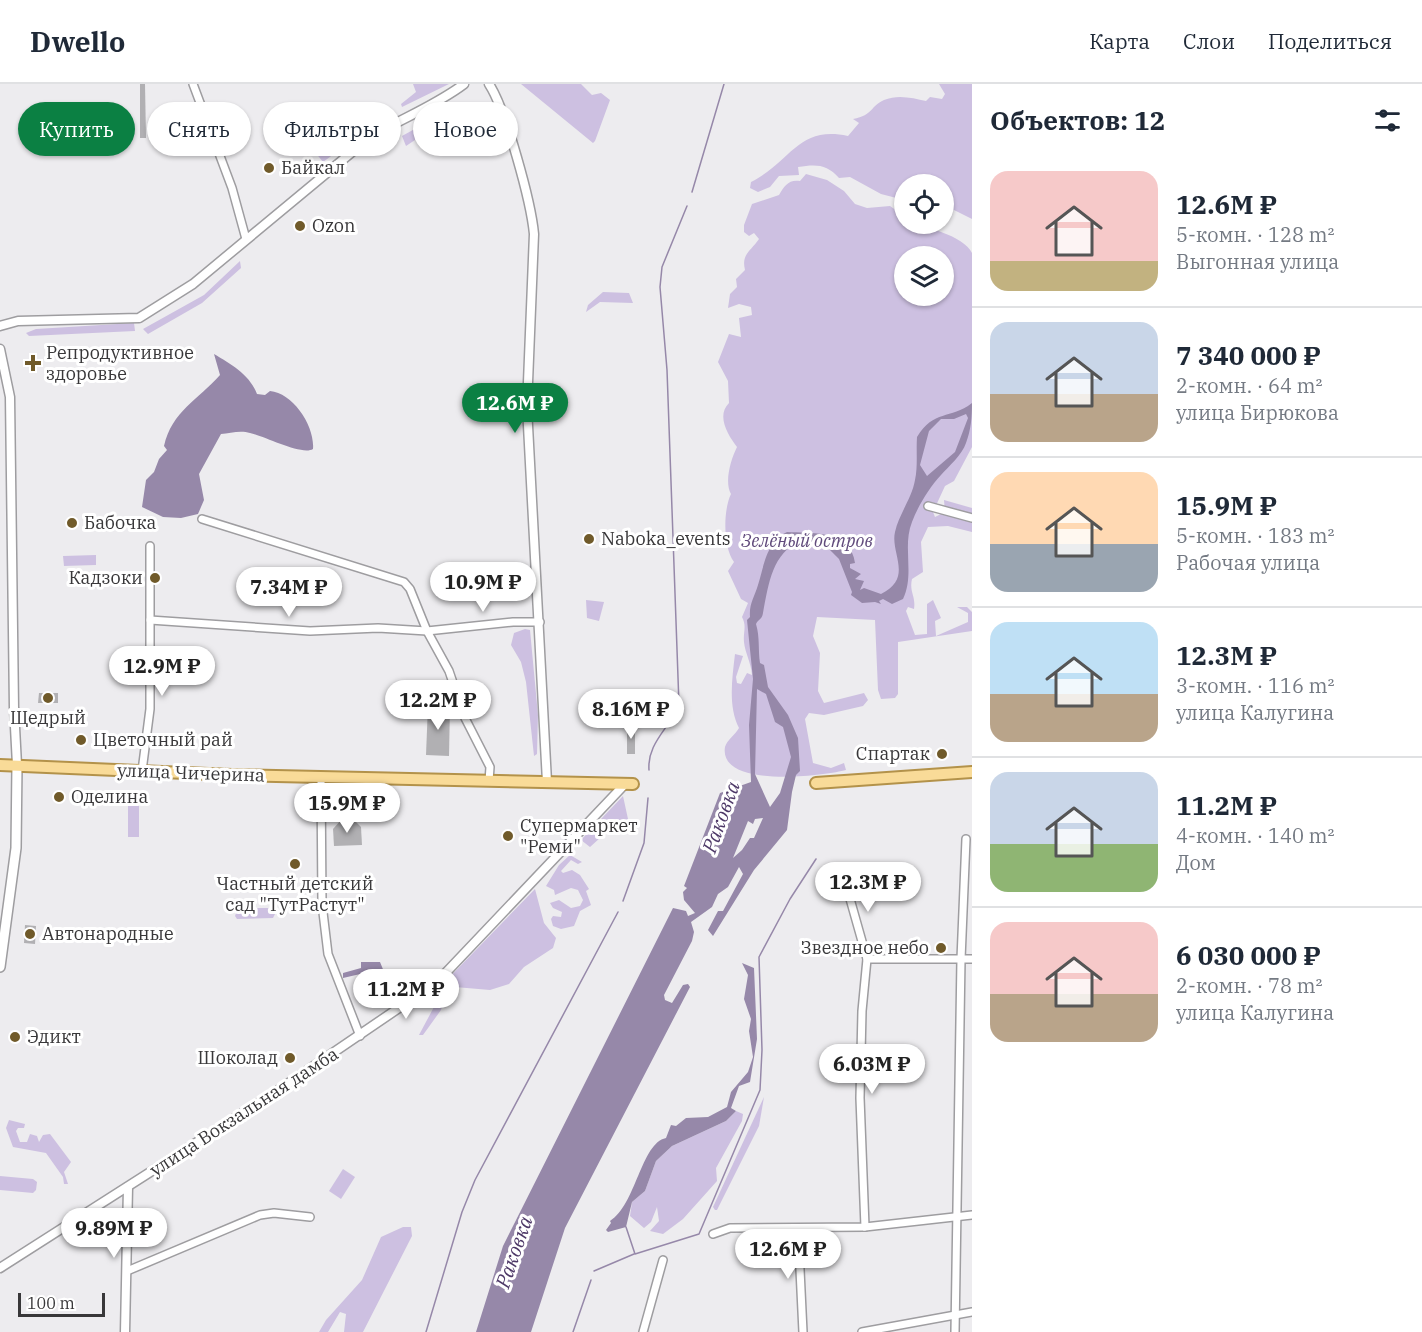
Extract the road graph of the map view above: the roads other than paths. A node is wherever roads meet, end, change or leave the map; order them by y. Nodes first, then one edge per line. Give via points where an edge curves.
1 (193, 84) edge
2 (464, 84) edge
3 (489, 84) edge
4 (246, 238) junction
5 (0, 326) edge
6 (0, 349) edge
7 (928, 506) dead end
8 (202, 519) dead end
9 (972, 519) edge
10 (150, 546) dead end
11 (150, 620) junction
12 (540, 622) junction
13 (427, 631) junction
14 (0, 765) edge
15 (17, 765) junction
16 (142, 771) junction
17 (972, 772) edge
18 (321, 777) junction
19 (489, 781) junction
20 (547, 782) junction
21 (816, 783) dead end
22 (629, 784) joint
23 (966, 839) dead end
24 (843, 874) dead end
25 (3, 937) edge
26 (867, 959) junction
27 (961, 959) junction
28 (972, 959) edge
29 (0, 966) edge
30 (360, 1036) junction
31 (128, 1187) junction
32 (972, 1215) edge
33 (310, 1217) dead end
34 (957, 1217) junction
35 (865, 1227) junction
36 (798, 1228) junction
37 (713, 1234) dead end
38 (663, 1260) dead end
39 (0, 1268) edge
40 (127, 1271) junction
41 (972, 1312) edge
42 (955, 1315) junction
43 (125, 1332) edge
44 (642, 1332) edge
45 (802, 1332) edge
46 (862, 1332) edge
47 (955, 1332) edge

1 - 4 street via 232,188
2 - 4 street via 444,100 369,138
3 - 12 street via 533,217 527,406
4 - 5 street via 193,284 139,318 18,321
6 - 15 street via 10,397
7 - 9 street
8 - 13 street via 404,582 415,598
10 - 11 street
11 - 13 street via 310,631
11 - 16 street via 148,738
12 - 13 street
12 - 20 street
13 - 19 street via 449,671 465,718 490,767
14 - 15 main road, улица Чичерина
15 - 16 main road, улица Чичерина
15 - 25 main road via 17,825
16 - 18 main road, улица Чичерина
17 - 21 main road
18 - 19 main road, улица Чичерина
18 - 30 street via 322,904 328,954
19 - 20 main road, улица Чичерина
20 - 22 main road, улица Чичерина
22 - 30 street, улица Вокзальная дамба via 437,982
23 - 27 street
24 - 26 street
25 - 29 main road
26 - 27 street
26 - 35 street via 860,1098
27 - 28 street
27 - 34 street
30 - 31 street, улица Вокзальная дамба
31 - 39 street, улица Вокзальная дамба
31 - 40 street
32 - 34 street
33 - 40 street via 260,1215
34 - 35 street
34 - 42 street
35 - 36 street
36 - 37 street via 730,1228
36 - 45 street
38 - 44 street
40 - 43 street
41 - 42 street
42 - 46 street
42 - 47 street

